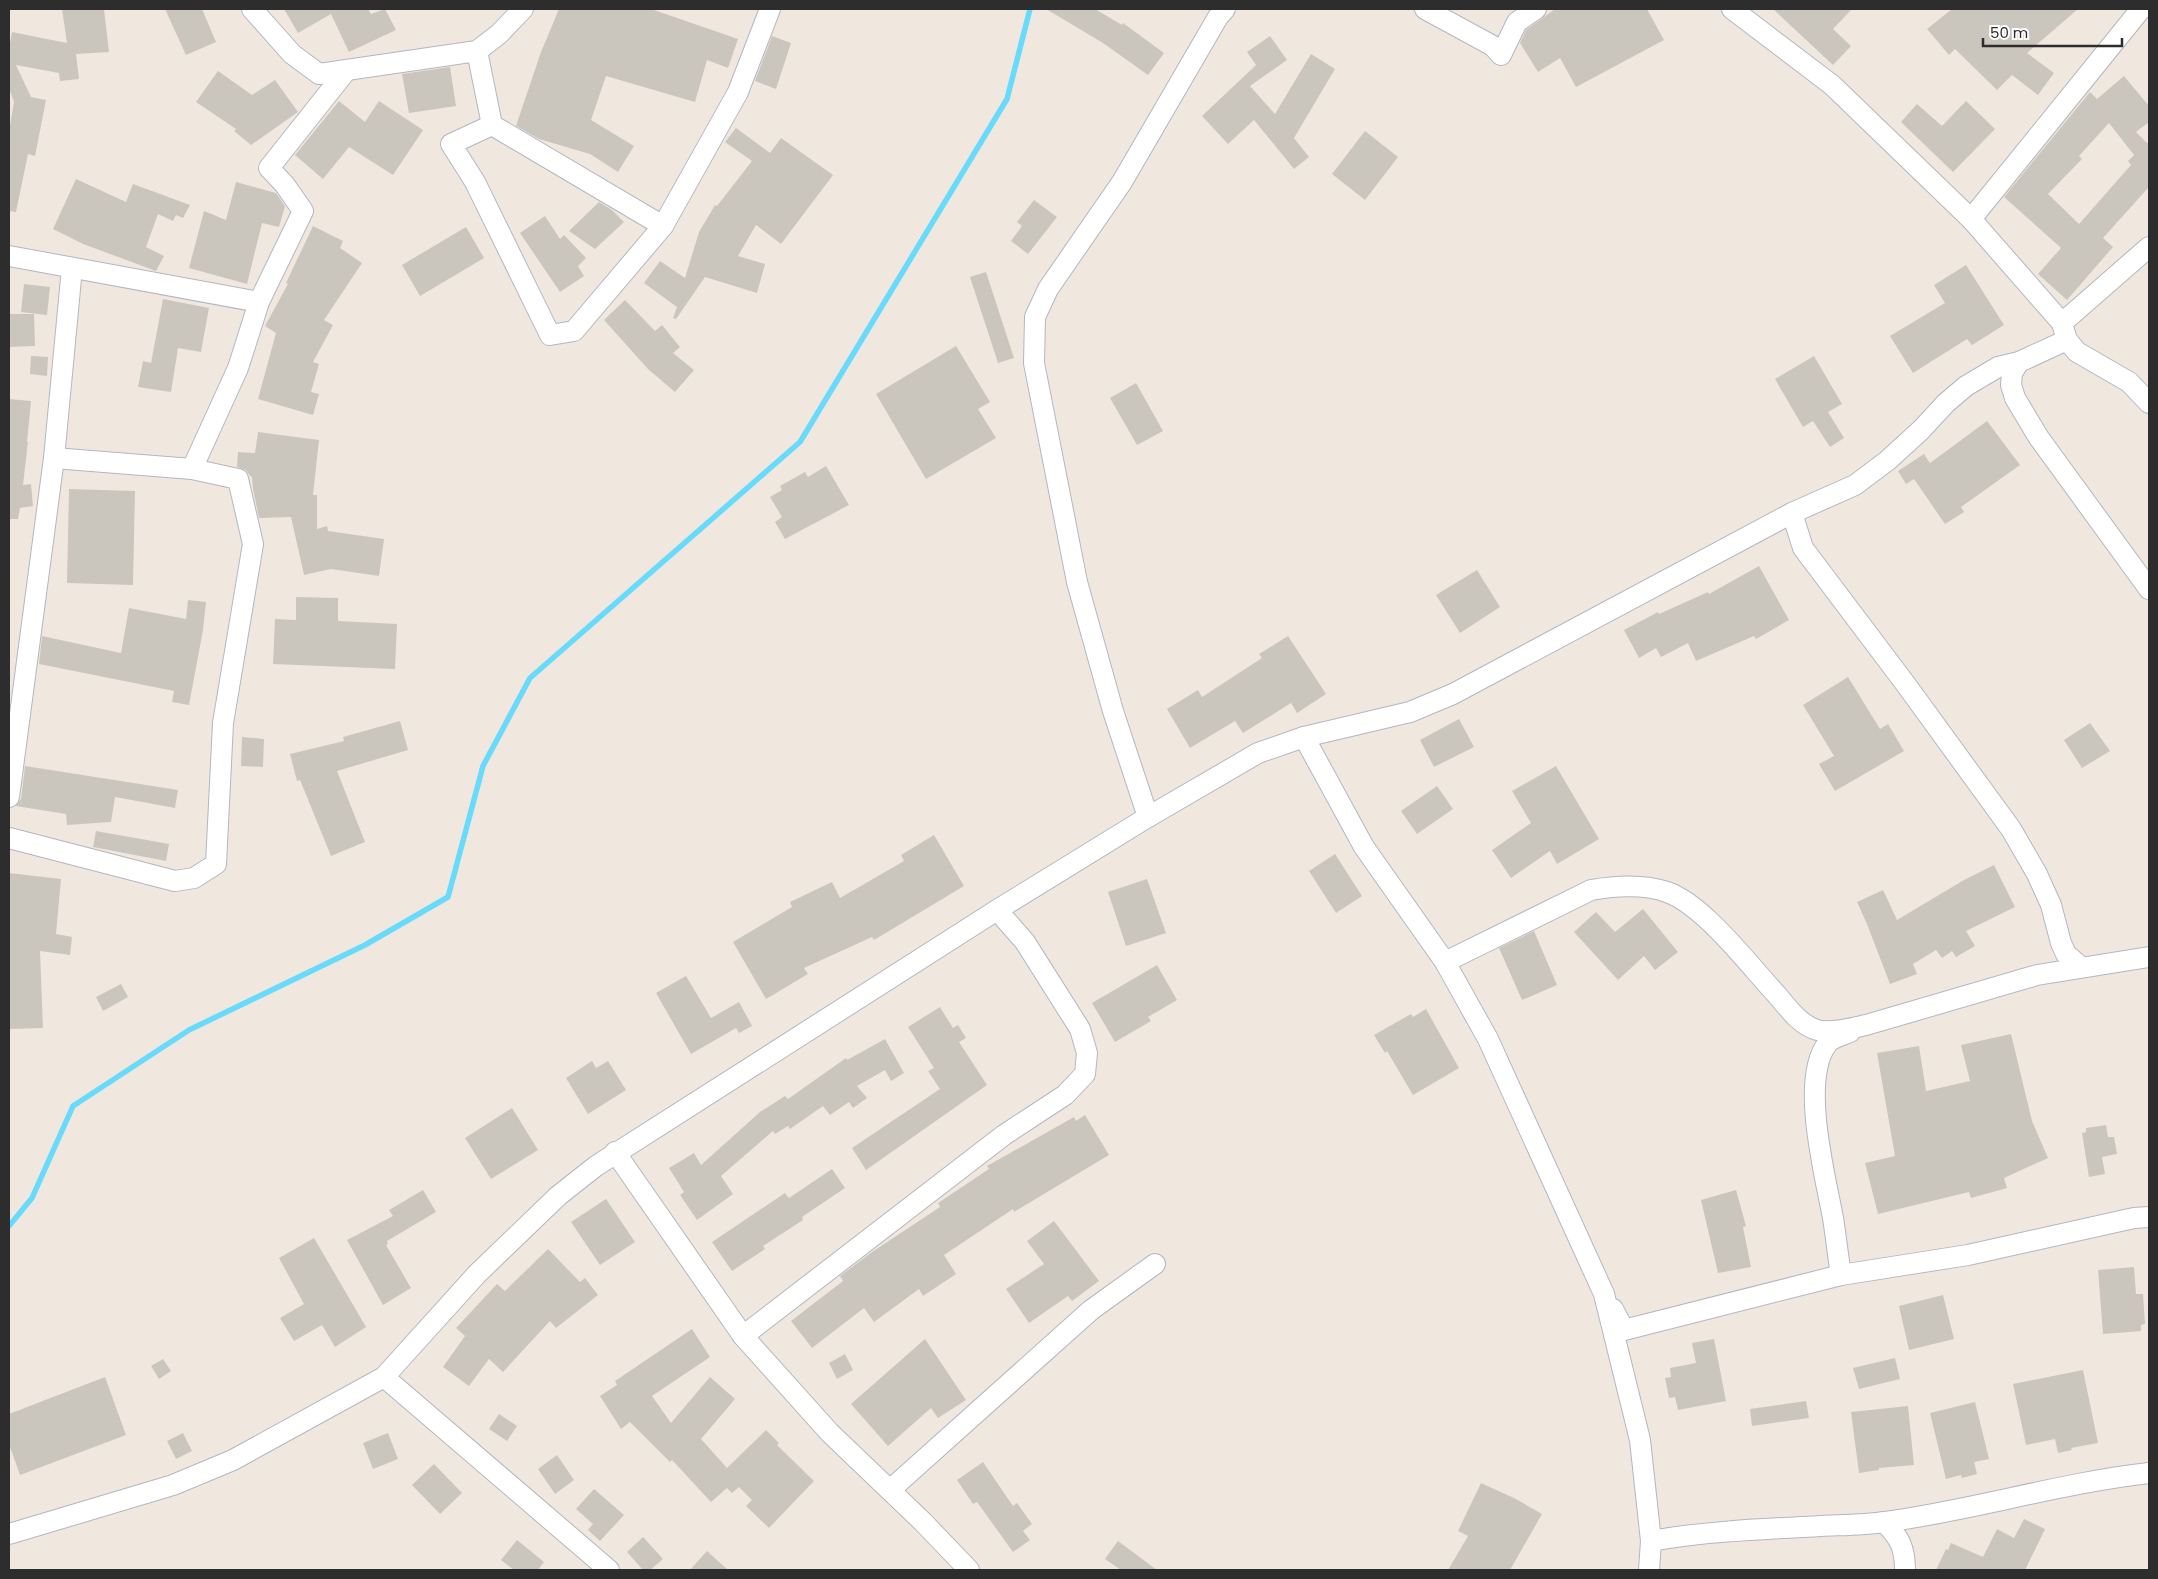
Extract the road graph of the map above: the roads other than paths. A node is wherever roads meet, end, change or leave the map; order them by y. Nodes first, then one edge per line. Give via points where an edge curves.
1 (252, 9) edge
2 (523, 9) edge
3 (770, 9) edge
4 (1225, 9) edge
5 (1425, 9) edge
6 (1536, 9) edge
7 (1732, 9) edge
8 (2141, 9) edge
9 (477, 51) junction
10 (346, 71) junction
11 (492, 125) junction
12 (1971, 219) junction
13 (663, 226) junction
14 (2149, 247) edge
15 (9, 256) edge
16 (72, 268) junction
17 (260, 302) junction
18 (2065, 332) junction
19 (2019, 362) junction
20 (2149, 403) edge
21 (54, 458) junction
22 (192, 469) junction
23 (1792, 513) junction
24 (2149, 589) edge
25 (1304, 737) junction
26 (9, 797) edge
27 (1148, 817) junction
28 (9, 838) edge
29 (997, 910) junction
30 (2061, 943) junction
31 (2149, 957) edge
32 (1445, 962) junction
33 (2082, 967) junction
34 (2037, 975) junction
35 (1866, 1025) junction
36 (615, 1152) junction
37 (2149, 1217) edge
38 (1155, 1264) dead end
39 (1841, 1275) junction
40 (1604, 1294) junction
41 (1624, 1330) junction
42 (743, 1336) junction
43 (1620, 1358) junction
44 (384, 1377) junction
45 (2149, 1473) edge
46 (890, 1490) junction
47 (1884, 1522) junction
48 (9, 1534) edge
49 (1651, 1541) junction
50 (610, 1570) edge
51 (969, 1570) edge
52 (1648, 1570) edge
53 (1905, 1570) edge

1 - 10 street via 292,54 319,74
2 - 9 street
3 - 13 street via 738,92
4 - 27 street via 1122,182 1048,289 1035,317 1034,363 1077,582 1113,711
5 - 6 street via 1493,46 1501,56 1518,22
7 - 12 street via 1832,85
8 - 12 street
9 - 10 street
9 - 11 street
10 - 17 street via 269,168 303,211
11 - 13 street
11 - 13 street via 450,144 475,182 550,335 574,332
12 - 18 street
14 - 18 street
15 - 16 street
16 - 17 street
16 - 21 street
17 - 22 street via 238,368
18 - 19 street
18 - 20 street via 2077,352 2129,382
19 - 23 street via 1998,367 1966,386 1887,461 1855,485
19 - 24 street via 2012,373 2014,398 2039,438
21 - 22 street
21 - 26 street
22 - 28 street via 238,479 253,544 223,724 216,864 194,878 175,881
23 - 25 street via 1453,694 1410,712
23 - 30 street via 1802,548 2011,829 2051,905
25 - 27 street via 1258,753
25 - 32 street via 1364,847
27 - 29 street
29 - 36 street
29 - 42 street via 1025,942 1080,1030 1087,1054 1085,1074 1065,1094 1004,1135
30 - 33 street via 2066,954
30 - 34 street
31 - 33 street
32 - 35 street via 1591,890 1610,886 1653,889 1677,896 1706,917 1796,1017 1817,1030
32 - 40 street via 1488,1039
33 - 34 street
34 - 35 street
35 - 39 street via 1828,1042 1814,1087 1824,1175
36 - 42 street
36 - 44 street via 558,1196 477,1274
37 - 39 street via 1968,1255
38 - 46 street via 1091,1310
39 - 41 street
40 - 41 street
40 - 43 street
41 - 43 street via 1621,1339 1628,1354
42 - 46 street via 830,1433
43 - 49 street via 1640,1440
44 - 48 street via 234,1460 173,1485
44 - 50 street
45 - 47 street via 2102,1479
46 - 51 street
47 - 49 street via 1738,1531
47 - 53 street via 1896,1534 1904,1551
49 - 52 street

